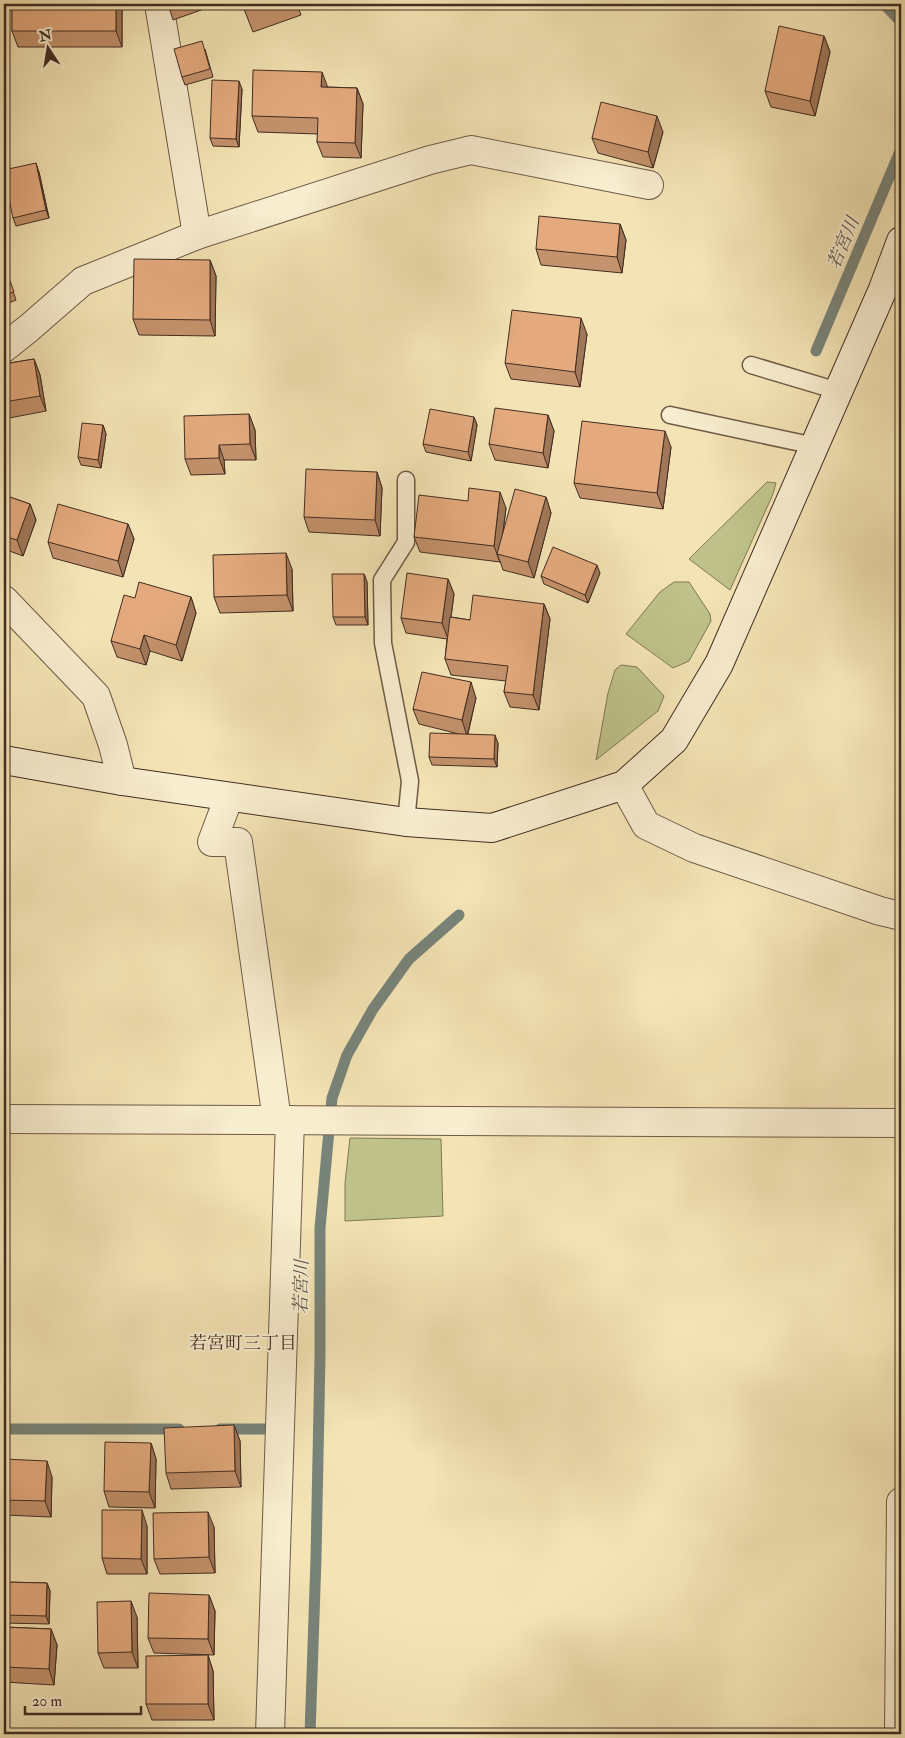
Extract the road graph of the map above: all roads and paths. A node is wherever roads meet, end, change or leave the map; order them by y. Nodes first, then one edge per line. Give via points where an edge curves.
1 (159, 4) edge
2 (650, 184) dead end
3 (197, 235) junction
4 (901, 241) edge
5 (4, 348) edge
6 (751, 366) dead end
7 (838, 391) junction
8 (670, 415) dead end
9 (815, 446) junction
10 (406, 480) dead end
11 (4, 600) edge
12 (4, 760) edge
13 (122, 781) junction
14 (624, 785) junction
15 (230, 797) junction
16 (406, 822) junction
17 (901, 916) edge
18 (4, 1119) edge
19 (304, 1120) junction
20 (901, 1123) edge
21 (901, 1502) edge
22 (270, 1734) edge
23 (899, 1734) edge

1 - 3 street
2 - 3 street via 471,150 430,160
3 - 5 street via 83,281
4 - 7 street
6 - 7 lane
7 - 9 street
8 - 9 lane
9 - 14 street via 719,664 674,740
10 - 16 lane via 406,542 382,580 382,643 410,781
11 - 13 street via 96,696
12 - 13 street
13 - 15 street
14 - 16 street via 492,828
14 - 17 street via 646,825 670,837 694,848
15 - 16 street
15 - 19 street via 212,842 238,842
18 - 19 street
19 - 20 street
19 - 22 street
21 - 23 street

